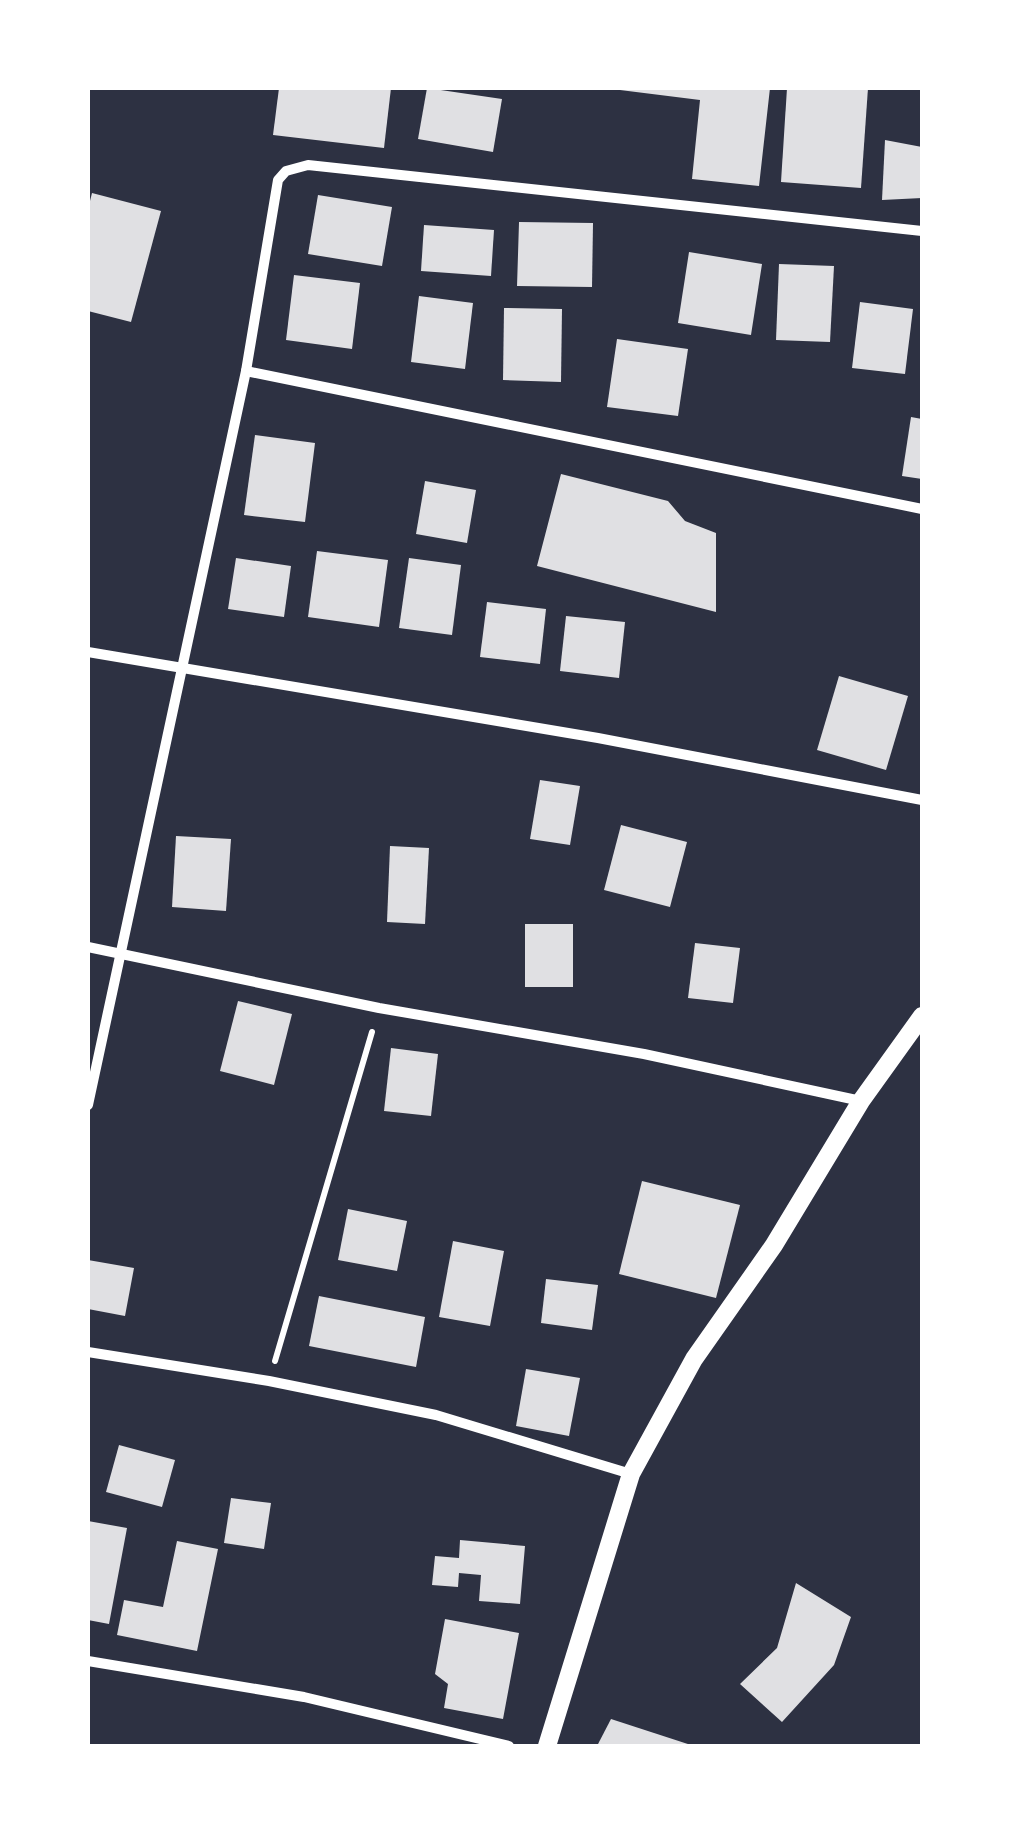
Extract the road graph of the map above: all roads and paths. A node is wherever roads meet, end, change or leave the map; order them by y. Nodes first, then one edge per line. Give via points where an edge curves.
1 (922, 231) edge
2 (246, 371) junction
3 (922, 509) edge
4 (88, 652) edge
5 (182, 670) junction
6 (922, 800) edge
7 (88, 948) edge
8 (123, 954) junction
9 (379, 1008) junction
10 (922, 1016) edge
11 (861, 1101) junction
12 (88, 1105) edge
13 (88, 1352) edge
14 (269, 1381) junction
15 (630, 1474) junction
16 (88, 1660) edge
17 (509, 1746) edge
18 (547, 1746) edge

1 - 2 street via 308,165 278,180
2 - 3 street
2 - 5 street
4 - 5 street
5 - 6 street via 598,738
5 - 8 street
7 - 8 street
8 - 9 street
8 - 12 street
9 - 11 street via 644,1054
9 - 14 path
10 - 11 street
11 - 15 street via 694,1359
13 - 14 street
14 - 15 street via 436,1415
15 - 18 street
16 - 17 street via 304,1697

